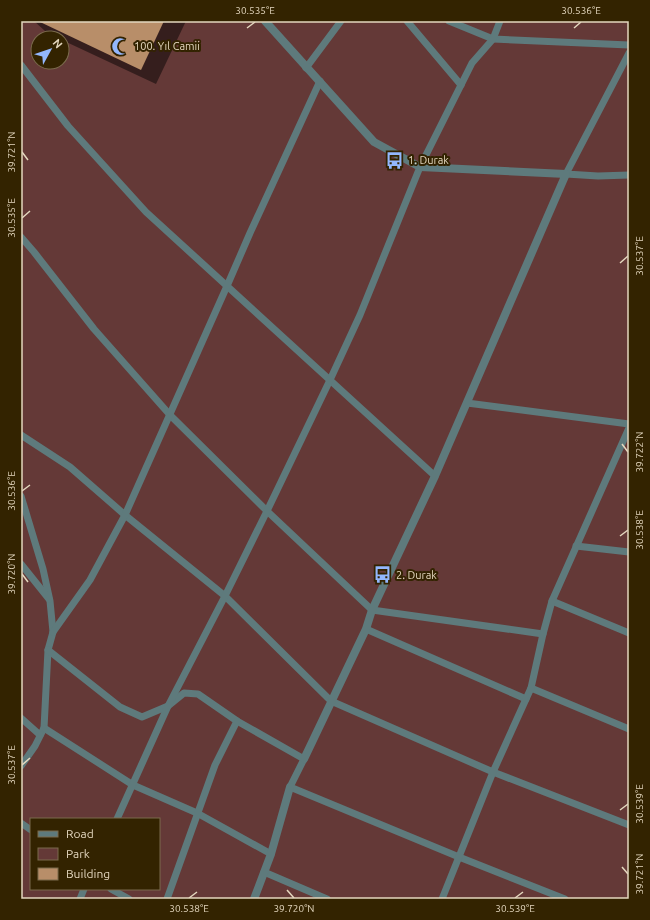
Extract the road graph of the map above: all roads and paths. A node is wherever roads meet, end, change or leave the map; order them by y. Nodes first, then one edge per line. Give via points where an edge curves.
1 (265, 21) edge
2 (341, 21) edge
3 (407, 21) edge
4 (449, 21) edge
5 (500, 21) edge
6 (493, 39) junction
7 (629, 45) edge
8 (629, 53) edge
9 (21, 65) edge
10 (306, 68) junction
11 (320, 81) junction
12 (461, 85) junction
13 (420, 167) junction
14 (566, 174) junction
15 (629, 175) edge
16 (21, 237) edge
17 (227, 286) junction
18 (330, 380) junction
19 (467, 403) junction
20 (170, 415) junction
21 (629, 424) edge
22 (629, 428) edge
23 (21, 435) edge
24 (435, 476) junction
25 (21, 496) edge
26 (267, 511) junction
27 (125, 515) junction
28 (576, 546) junction
29 (629, 552) edge
30 (21, 564) edge
31 (225, 596) junction
32 (552, 600) junction
33 (50, 601) junction
34 (372, 610) junction
35 (366, 628) junction
36 (54, 632) junction
37 (629, 633) edge
38 (543, 634) junction
39 (48, 650) junction
40 (531, 688) junction
41 (526, 699) junction
42 (331, 701) junction
43 (168, 706) junction
44 (21, 718) edge
45 (237, 721) junction
46 (44, 728) junction
47 (629, 729) edge
48 (40, 735) junction
49 (304, 759) junction
50 (21, 766) edge
51 (492, 772) junction
52 (133, 784) junction
53 (290, 787) junction
54 (197, 813) junction
55 (117, 818) edge
56 (21, 823) edge
57 (629, 825) edge
58 (30, 829) edge
59 (270, 854) junction
60 (459, 857) junction
61 (264, 872) junction
62 (113, 890) edge
63 (129, 899) edge
64 (167, 899) edge
65 (254, 899) edge
66 (327, 899) edge
67 (442, 899) edge
68 (565, 899) edge

1 - 10 street
2 - 10 lane
3 - 12 lane
4 - 6 lane
5 - 6 lane
6 - 7 lane
6 - 12 lane via 472,63
8 - 14 lane
9 - 17 lane via 68,126 146,212
10 - 11 street
11 - 13 street via 374,142
11 - 17 lane
12 - 13 lane
13 - 14 street
13 - 18 lane via 360,316
14 - 15 lane
14 - 19 street
16 - 20 lane via 94,329
17 - 18 lane
17 - 20 lane
18 - 24 lane
18 - 26 lane
19 - 21 lane
19 - 24 street
20 - 26 lane
20 - 27 lane
22 - 28 lane
23 - 27 lane via 70,467
24 - 34 street
25 - 33 lane
26 - 31 lane
26 - 34 lane
27 - 31 lane
27 - 36 lane via 90,580
28 - 29 lane
28 - 32 lane
30 - 33 lane
31 - 42 lane
31 - 43 lane
32 - 37 lane
32 - 38 lane
33 - 36 lane
34 - 35 street
34 - 38 lane
35 - 41 lane
35 - 42 street
36 - 39 lane
38 - 40 lane
39 - 43 lane via 120,707 142,717
39 - 46 lane
40 - 41 lane
40 - 47 lane
41 - 51 lane
42 - 49 street
42 - 51 lane
43 - 45 lane via 184,693 198,694
43 - 52 lane
44 - 48 lane
45 - 49 lane
45 - 54 lane via 215,765
46 - 48 lane
46 - 52 lane
48 - 50 lane
49 - 53 lane
51 - 57 lane
51 - 60 lane
52 - 54 lane
52 - 55 lane
53 - 59 street
53 - 60 lane
54 - 59 lane
54 - 64 lane
56 - 58 lane
59 - 61 street
60 - 67 lane
60 - 68 lane
61 - 65 street
61 - 66 lane
62 - 63 lane

